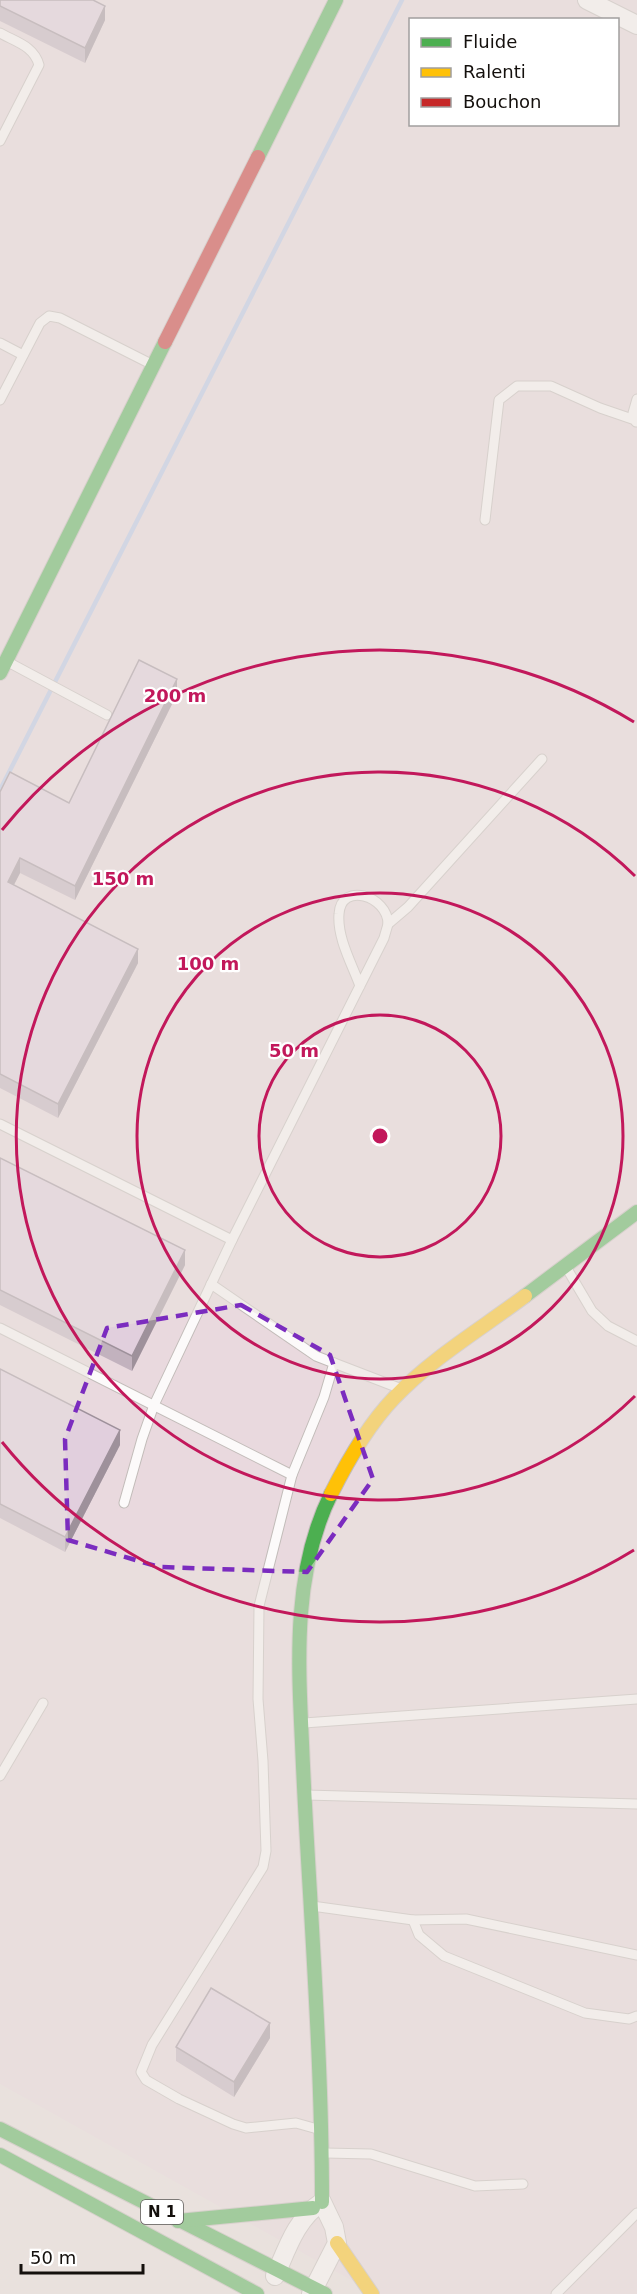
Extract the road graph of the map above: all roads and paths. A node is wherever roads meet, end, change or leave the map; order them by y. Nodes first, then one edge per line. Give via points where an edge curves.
1 (336, 0) edge
2 (588, 0) edge
3 (637, 25) edge
4 (0, 33) edge
5 (0, 141) edge
6 (0, 343) edge
7 (23, 355) junction
8 (154, 365) junction
9 (637, 399) edge
10 (0, 400) edge
11 (636, 421) edge
12 (485, 520) dead end
13 (3, 667) edge
14 (107, 715) dead end
15 (542, 759) dead end
16 (388, 924) junction
17 (360, 986) junction
18 (0, 1124) edge
19 (637, 1212) edge
20 (232, 1240) junction
21 (566, 1267) junction
22 (211, 1284) junction
23 (0, 1328) edge
24 (637, 1341) edge
25 (334, 1363) junction
26 (403, 1390) junction
27 (154, 1405) junction
28 (292, 1475) junction
29 (124, 1503) dead end
30 (637, 1698) edge
31 (43, 1703) dead end
32 (301, 1723) junction
33 (0, 1776) edge
34 (304, 1795) junction
35 (637, 1804) edge
36 (309, 1906) junction
37 (413, 1920) junction
38 (637, 1955) edge
39 (637, 2016) edge
40 (0, 2128) edge
41 (323, 2130) junction
42 (323, 2153) junction
43 (0, 2155) edge
44 (523, 2184) dead end
45 (317, 2205) junction
46 (637, 2213) edge
47 (178, 2220) junction
48 (337, 2243) junction
49 (277, 2270) junction
50 (238, 2289) edge
51 (317, 2292) edge
52 (257, 2294) edge
53 (266, 2294) edge
54 (372, 2294) edge
55 (556, 2294) edge

1 - 8 main road
2 - 3 street
4 - 5 lane via 29,48 39,65
6 - 7 lane
7 - 8 lane via 40,323 49,316
7 - 10 lane
8 - 13 main road
9 - 11 lane via 633,407
11 - 12 lane via 551,386 517,386 499,400
13 - 14 lane
15 - 16 lane via 408,907
16 - 17 lane
16 - 17 lane via 384,910 367,896 348,897 341,904 339,923
17 - 20 lane
18 - 20 lane
19 - 21 main road
20 - 22 lane
21 - 24 lane via 592,1311 608,1326
21 - 26 main road
22 - 25 lane via 316,1356
22 - 27 lane
23 - 27 lane
25 - 26 lane
25 - 28 lane
26 - 32 main road via 385,1408 339,1478 312,1540 300,1613
27 - 28 lane
27 - 29 lane
28 - 41 lane via 259,1606 258,1699 266,1851 262,1867 152,2045 141,2072 179,2099 233,2124 246,2128 296,2123
30 - 32 lane
31 - 33 lane
32 - 34 main road
34 - 35 lane
34 - 36 main road
36 - 37 lane
36 - 41 main road
37 - 38 lane via 466,1919
37 - 39 lane via 419,1935 444,1956 585,2013 628,2019
40 - 47 main road, N 1
41 - 42 main road
42 - 44 lane via 371,2154 475,2186
42 - 45 main road
43 - 50 main road, N 1
45 - 47 main road
45 - 48 street via 334,2227
45 - 49 street via 297,2228
46 - 55 lane
47 - 49 main road, N 1
48 - 51 street
48 - 54 main road
49 - 51 main road, N 1
49 - 53 street
50 - 52 main road, N 1

